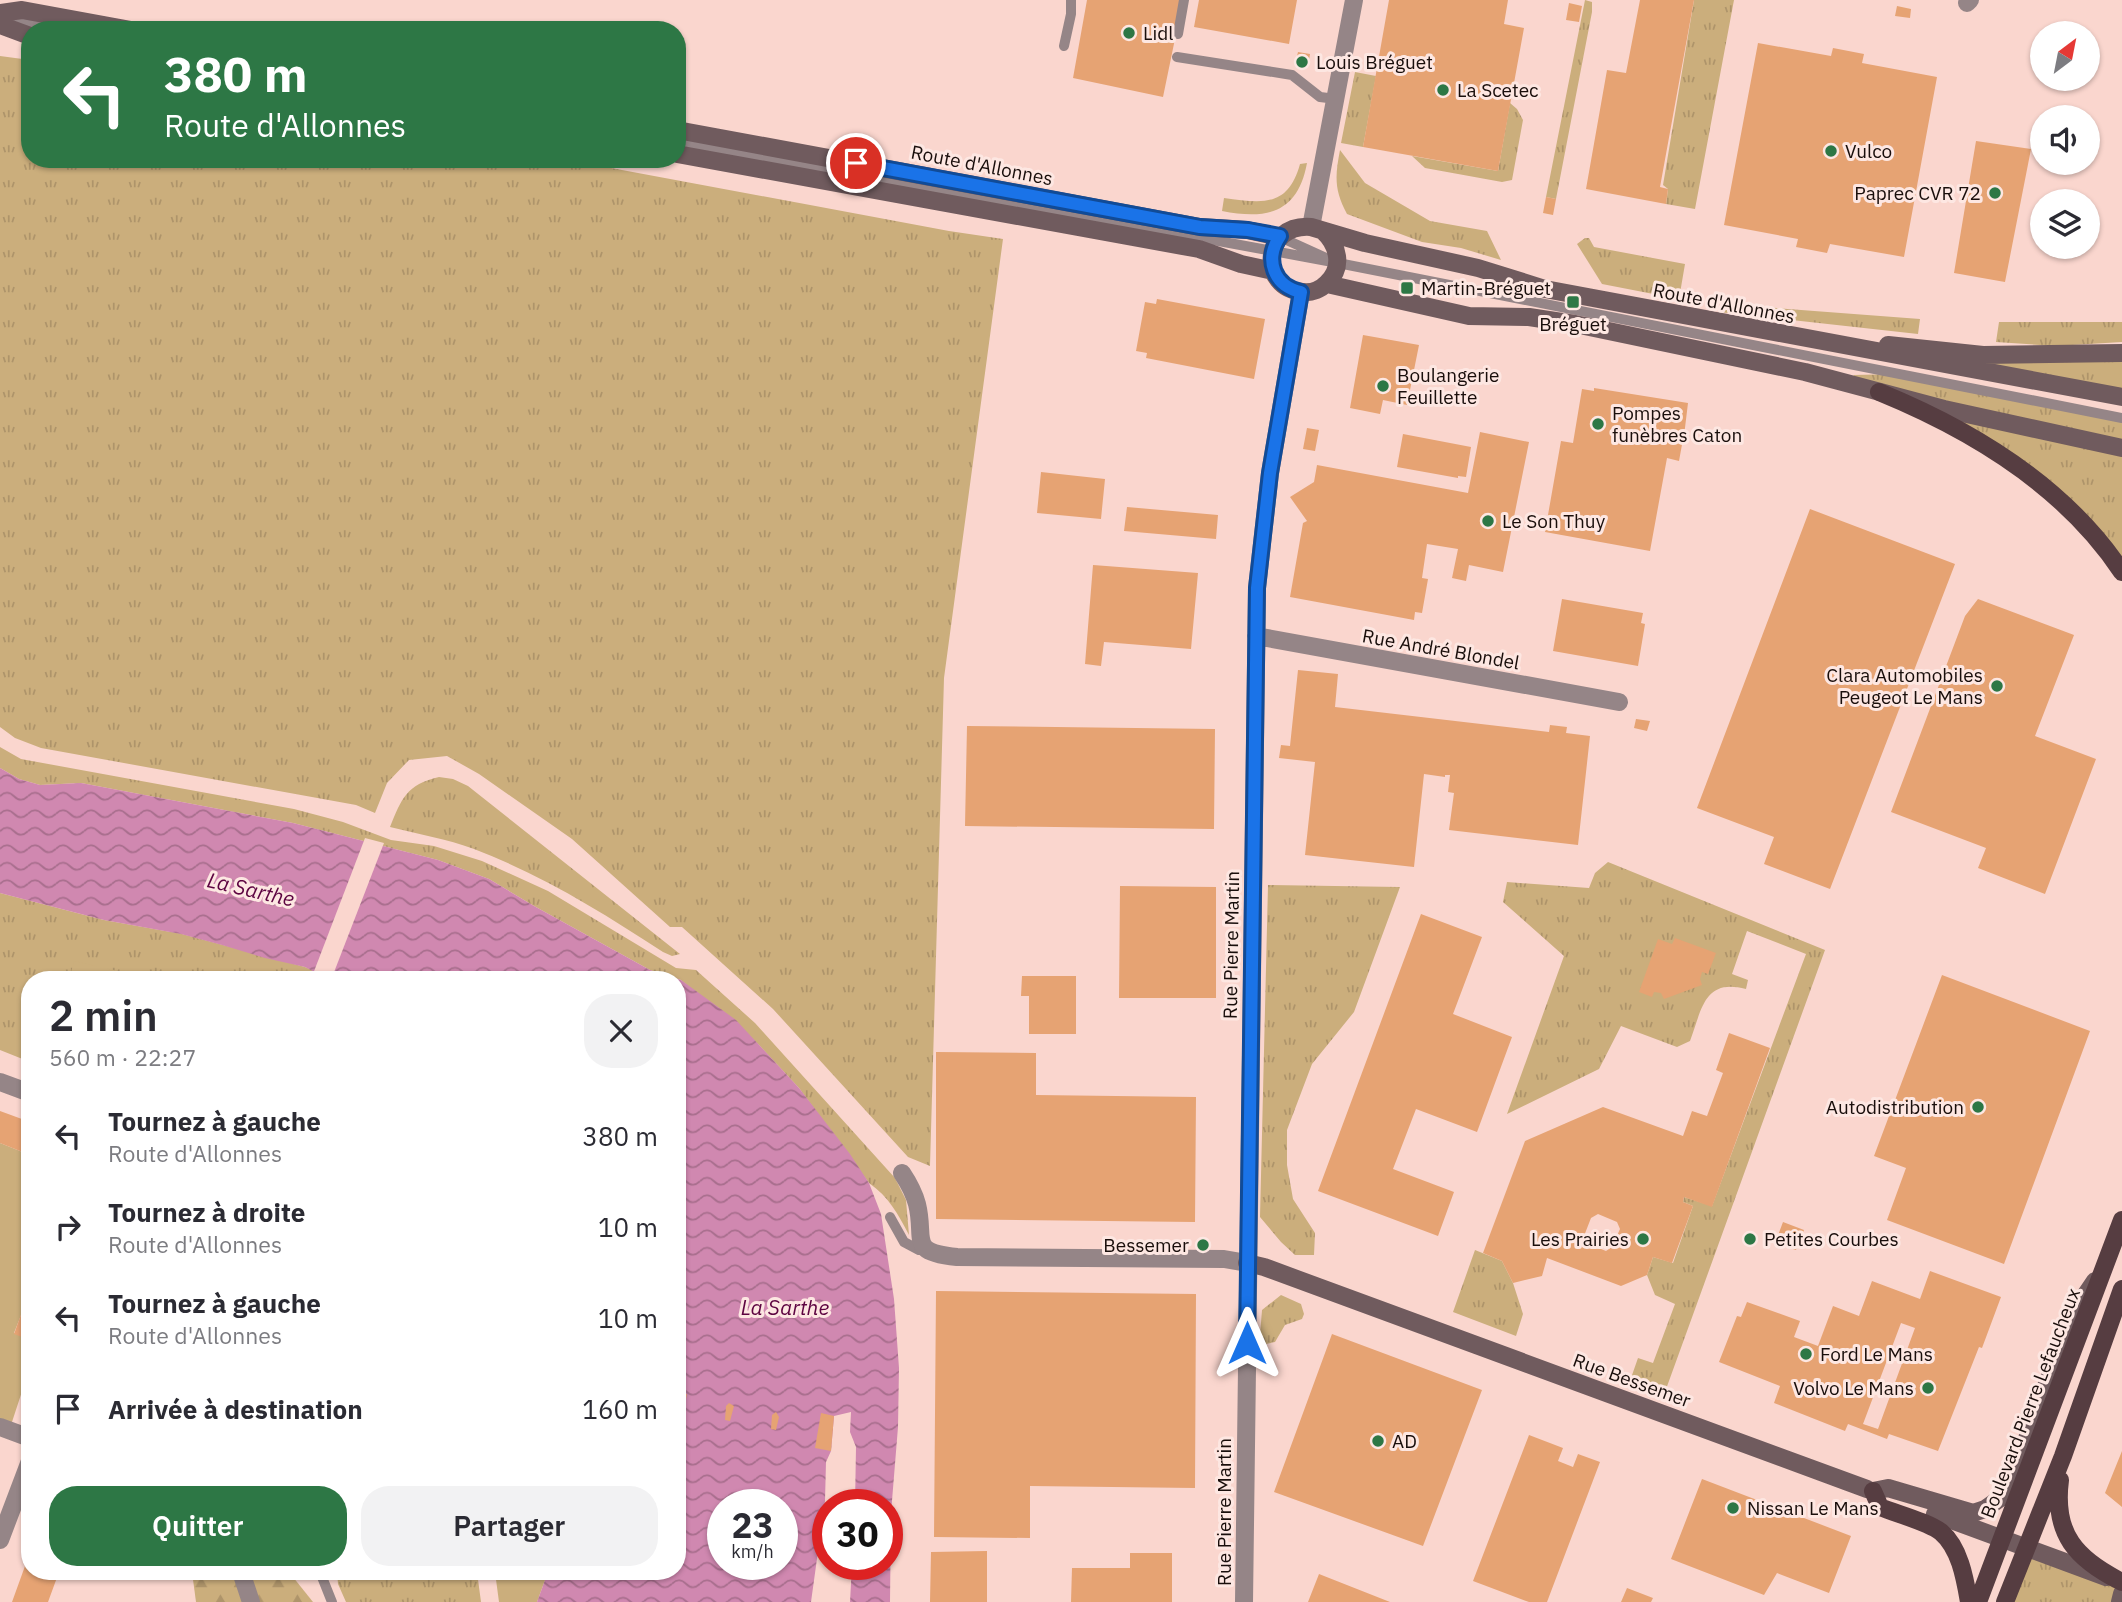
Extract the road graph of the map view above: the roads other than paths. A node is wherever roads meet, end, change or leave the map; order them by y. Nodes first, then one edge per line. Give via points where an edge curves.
1 (1072, 0) edge
2 (1184, 0) edge
3 (1354, 0) edge
4 (0, 15) edge
5 (28, 21) edge
6 (82, 21) edge
7 (0, 25) edge
8 (21, 33) edge
9 (1178, 34) dead end
10 (1064, 46) dead end
11 (1177, 57) dead end
12 (1336, 99) junction
13 (686, 132) edge
14 (686, 143) edge
15 (686, 156) edge
16 (1317, 229) junction
17 (1276, 244) junction
18 (1338, 263) junction
19 (1273, 271) junction
20 (1326, 284) junction
21 (1301, 292) junction
22 (1810, 341) junction
23 (2122, 353) edge
24 (1879, 391) junction
25 (2122, 397) edge
26 (2122, 418) edge
27 (2122, 448) edge
28 (2122, 572) edge
29 (1256, 636) junction
30 (1619, 702) dead end
31 (0, 1082) edge
32 (21, 1090) edge
33 (902, 1173) dead end
34 (890, 1217) dead end
35 (2122, 1220) edge
36 (925, 1249) junction
37 (1247, 1263) junction
38 (2102, 1271) junction
39 (2122, 1289) edge
40 (0, 1427) edge
41 (21, 1435) edge
42 (2063, 1455) junction
43 (21, 1484) edge
44 (1870, 1490) junction
45 (2001, 1538) junction
46 (0, 1539) edge
47 (2026, 1547) junction
48 (244, 1580) edge
49 (323, 1580) edge
50 (2122, 1582) edge
51 (2122, 1594) edge
52 (251, 1602) edge
53 (332, 1602) edge
54 (1244, 1602) edge
55 (1969, 1602) edge
56 (1978, 1602) edge
57 (2006, 1602) edge
58 (2119, 1602) edge

1 - 10 lane
2 - 9 lane
3 - 12 street
4 - 5 lane
4 - 6 main road via 22,10
7 - 8 main road
11 - 12 lane via 1292,75 1320,97
12 - 16 street
13 - 17 main road, Route d'Allonnes via 1200,227 1248,230
14 - 17 lane
15 - 19 main road via 1199,249
16 - 17 main road, Route d'Allonnes via 1294,228
16 - 18 main road via 1335,245
16 - 22 main road, Route d'Allonnes via 1545,289
17 - 18 lane
17 - 18 lane
17 - 19 main road
18 - 20 main road
18 - 26 lane
19 - 21 main road via 1284,285
20 - 21 main road
20 - 24 main road via 1469,316 1529,317 1575,324
21 - 29 street, Rue Pierre Martin via 1262,531
22 - 23 main road via 1983,355
22 - 25 main road, Route d'Allonnes
24 - 27 main road
24 - 28 main road via 1930,412 2011,462 2065,503
29 - 30 street, Rue André Blondel
29 - 37 street, Rue Pierre Martin
31 - 32 street
33 - 36 street via 917,1205
34 - 36 lane via 904,1241
35 - 38 main road, Boulevard Pierre Lefaucheux
36 - 37 street via 957,1257 1224,1259
37 - 44 main road, Rue Bessemer
37 - 54 street, Rue Pierre Martin
38 - 44 main road via 2072,1315 2009,1484 1997,1502 1973,1513 1888,1488
38 - 45 main road, Boulevard Pierre Lefaucheux
39 - 42 main road
40 - 41 street
42 - 47 main road
42 - 50 main road via 2059,1517 2086,1561
43 - 46 street
44 - 45 main road, Rue Bessemer
44 - 55 main road via 1880,1507 1940,1531 1950,1542
45 - 47 main road, Rue Bessemer
45 - 56 main road, Boulevard Pierre Lefaucheux
47 - 50 main road
47 - 57 main road
48 - 52 street
49 - 53 lane
51 - 58 main road

